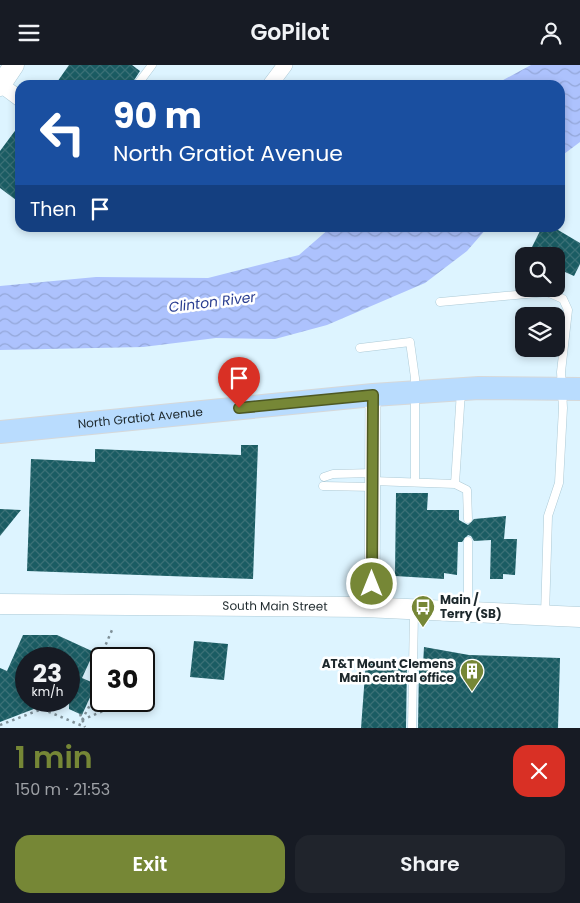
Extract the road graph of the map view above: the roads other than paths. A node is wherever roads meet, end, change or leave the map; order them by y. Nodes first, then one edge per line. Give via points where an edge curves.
1 (14, 65) edge
2 (152, 65) edge
3 (285, 65) edge
4 (141, 80) edge
5 (274, 80) edge
6 (0, 85) edge
7 (15, 96) edge
8 (440, 302) dead end
9 (360, 348) dead end
10 (461, 389) junction
11 (570, 389) edge
12 (415, 392) junction
13 (373, 395) junction
14 (0, 432) edge
15 (324, 477) dead end
16 (373, 480) junction
17 (415, 482) junction
18 (455, 484) junction
19 (324, 486) dead end
20 (468, 519) dead end
21 (468, 541) dead end
22 (0, 604) edge
23 (372, 607) junction
24 (414, 609) junction
25 (468, 612) junction
26 (545, 615) junction
27 (580, 617) edge
28 (412, 728) edge

1 - 6 street
2 - 4 lane
3 - 5 street
6 - 7 street
8 - 11 lane via 548,292 563,299 568,311 561,373
9 - 12 lane via 410,342
10 - 11 main road, North Gratiot Avenue
10 - 12 main road, North Gratiot Avenue
10 - 18 lane
11 - 26 lane via 563,408 558,483 548,516
12 - 13 main road, North Gratiot Avenue
12 - 17 lane
13 - 14 main road, North Gratiot Avenue
13 - 16 street
15 - 16 lane via 333,474
16 - 17 lane
16 - 19 lane
16 - 23 street
17 - 18 lane
18 - 20 lane via 467,491
21 - 25 lane
22 - 23 street, South Main Street
23 - 24 street, South Main Street
24 - 25 street, South Main Street
24 - 28 lane
25 - 26 street, South Main Street
26 - 27 street, South Main Street

